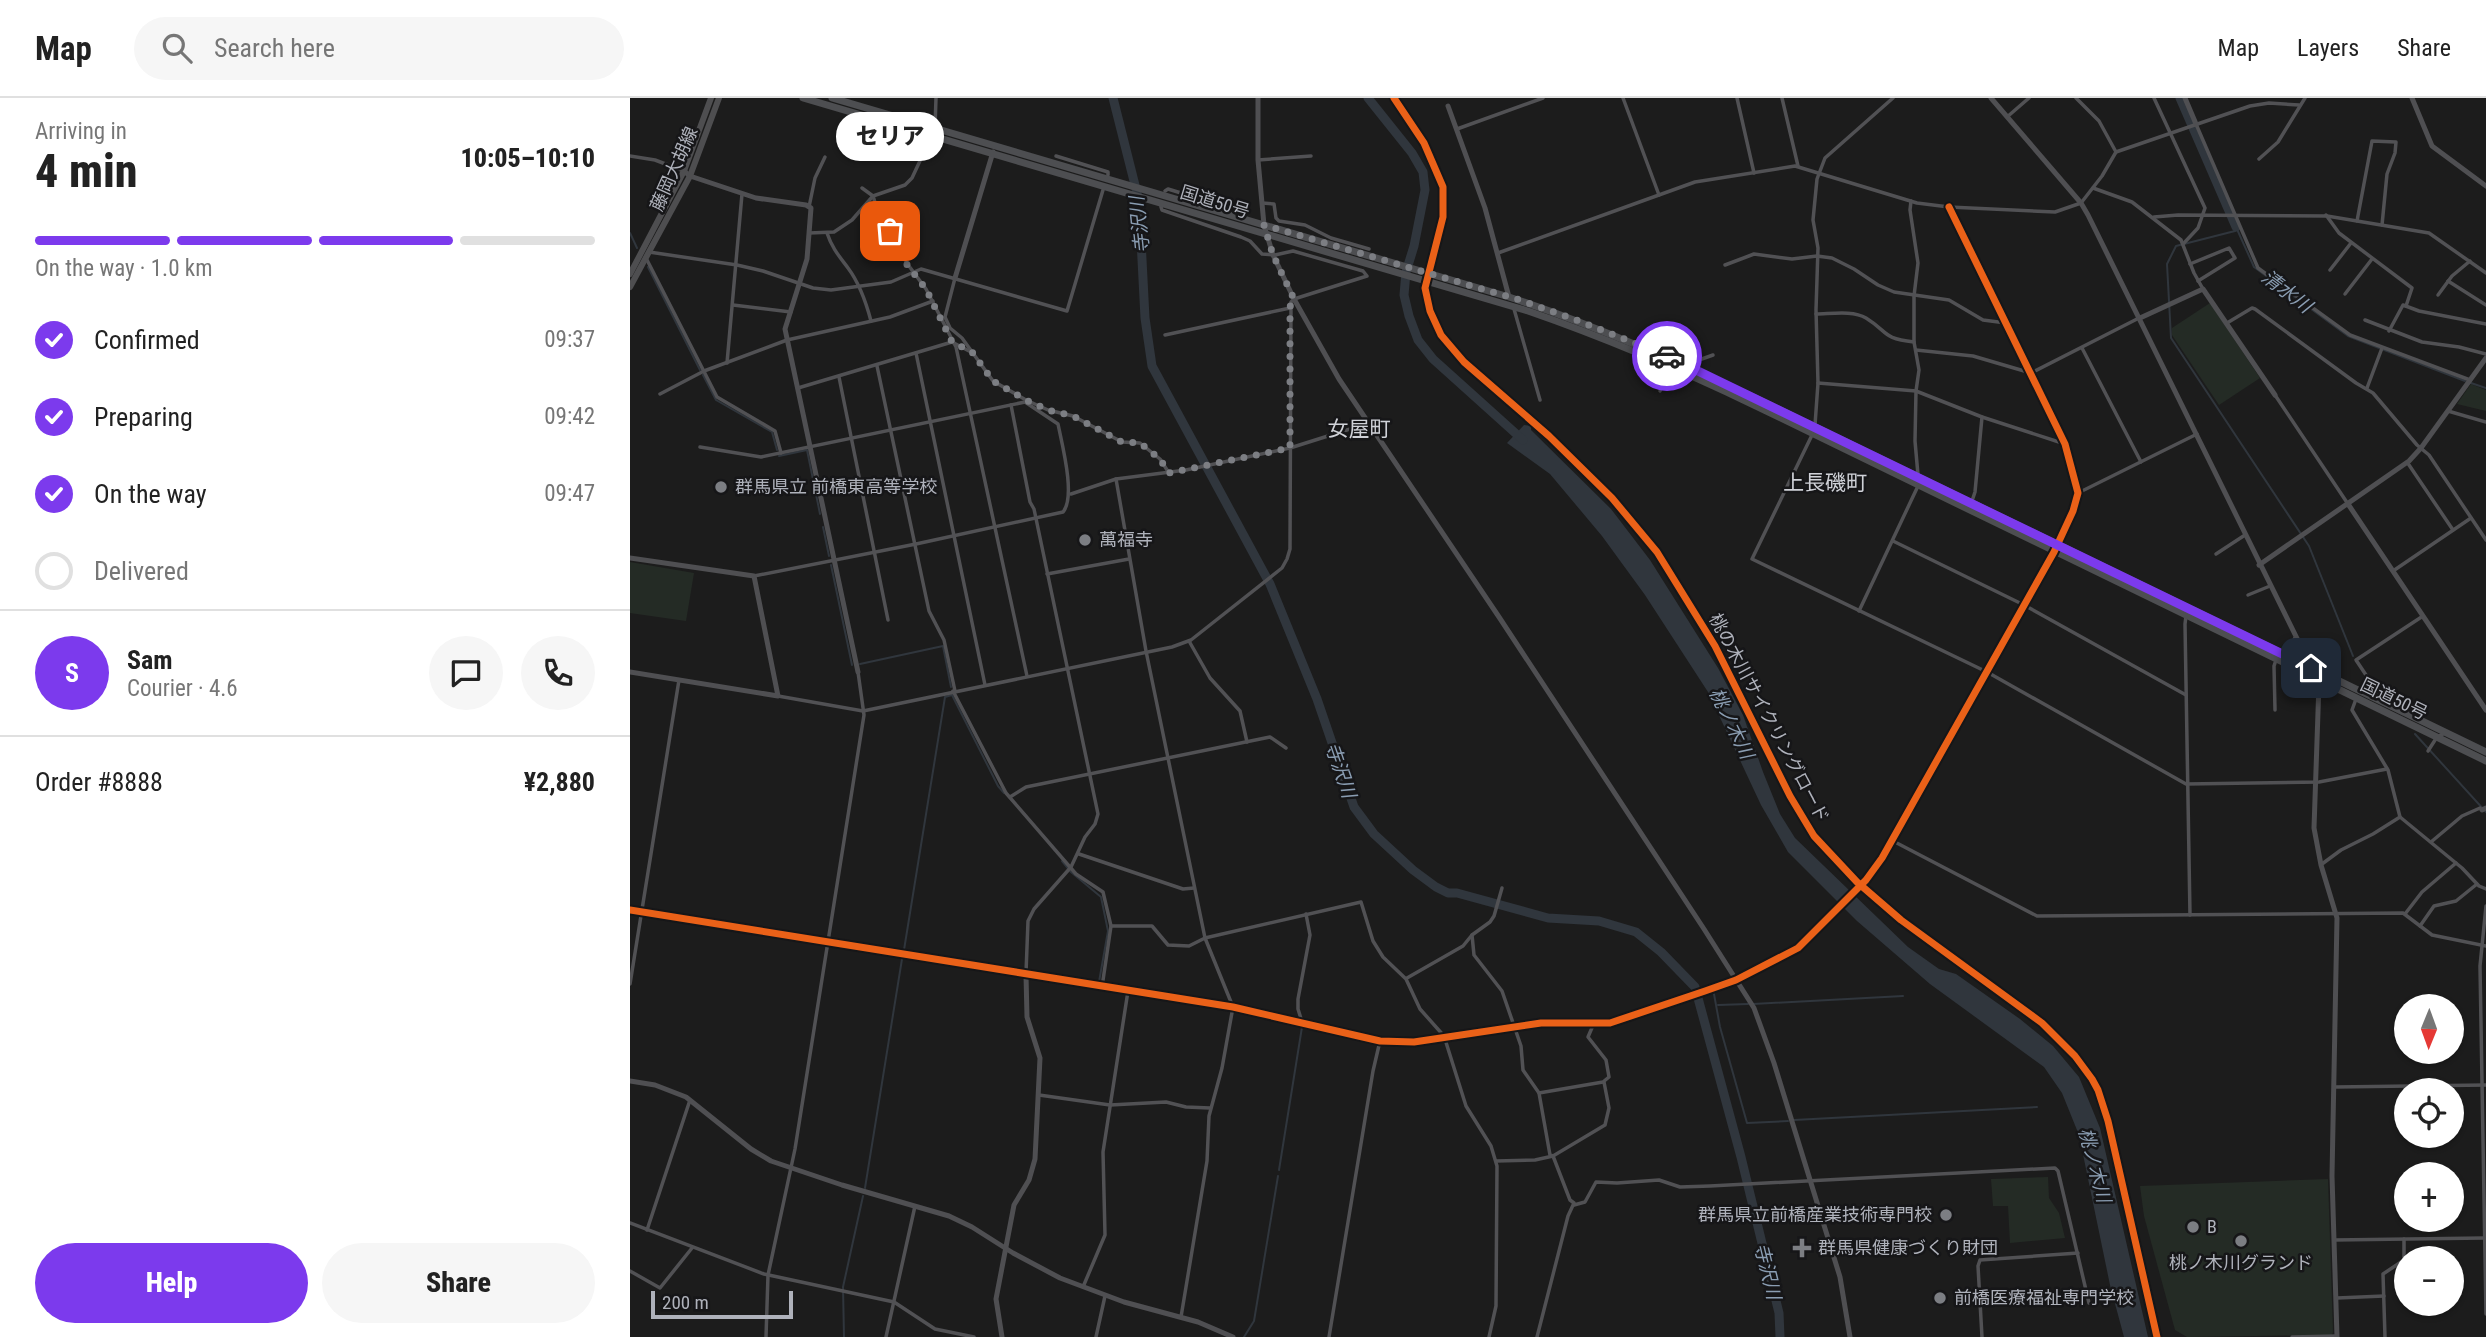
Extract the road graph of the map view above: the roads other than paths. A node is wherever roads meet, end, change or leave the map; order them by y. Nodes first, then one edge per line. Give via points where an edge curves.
1 (711, 98) edge
2 (719, 98) edge
3 (803, 98) edge
4 (832, 98) edge
5 (936, 98) edge
6 (1258, 98) edge
7 (1445, 98) edge
8 (1543, 98) edge
9 (1623, 98) edge
10 (1737, 98) edge
11 (1782, 98) edge
12 (1893, 98) edge
13 (1991, 98) edge
14 (2029, 98) edge
15 (2076, 98) edge
16 (2154, 98) edge
17 (2185, 98) edge
18 (2305, 98) edge
19 (2412, 98) edge
20 (2300, 105) junction
21 (1448, 106) joint
22 (2007, 117) junction
23 (2194, 125) junction
24 (1457, 129) junction
25 (933, 132) junction
26 (2171, 133) junction
27 (993, 152) junction
28 (2116, 152) junction
29 (630, 156) edge
30 (1056, 156) dead end
31 (1311, 156) dead end
32 (825, 158) dead end
33 (2259, 159) dead end
34 (1258, 160) junction
35 (1798, 166) junction
36 (1819, 172) junction
37 (687, 173) junction
38 (1754, 173) junction
39 (1108, 175) dead end
40 (2486, 186) edge
41 (1122, 187) junction
42 (862, 188) dead end
43 (2093, 188) junction
44 (1103, 190) dead end
45 (1164, 191) dead end
46 (742, 193) junction
47 (1144, 194) junction
48 (1659, 195) junction
49 (873, 196) junction
50 (1911, 201) junction
51 (1262, 203) junction
52 (2081, 203) junction
53 (1217, 204) dead end
54 (809, 207) junction
55 (1161, 207) dead end
56 (1949, 207) junction
57 (2203, 215) junction
58 (2233, 215) junction
59 (2326, 215) junction
60 (2154, 218) junction
61 (2357, 221) junction
62 (1264, 225) junction
63 (2382, 225) junction
64 (809, 233) junction
65 (827, 233) junction
66 (1266, 235) junction
67 (2184, 243) junction
68 (2351, 243) junction
69 (1370, 249) dead end
70 (1498, 253) junction
71 (648, 255) junction
72 (1273, 255) junction
73 (1817, 256) junction
74 (2372, 259) junction
75 (2470, 261) junction
76 (2190, 264) junction
77 (737, 265) junction
78 (1382, 265) junction
79 (1725, 265) dead end
80 (2330, 271) dead end
81 (914, 273) junction
82 (2486, 273) edge
83 (630, 274) edge
84 (955, 278) junction
85 (1433, 279) junction
86 (2198, 281) junction
87 (2448, 281) junction
88 (800, 284) junction
89 (630, 287) edge
90 (859, 287) junction
91 (2203, 289) junction
92 (2345, 294) dead end
93 (2438, 295) dead end
94 (1914, 296) junction
95 (1509, 297) junction
96 (1294, 299) junction
97 (933, 301) junction
98 (733, 305) junction
99 (2486, 305) edge
100 (2406, 306) junction
101 (1513, 307) junction
102 (1290, 308) junction
103 (791, 312) junction
104 (1816, 314) junction
105 (2140, 318) junction
106 (2365, 320) dead end
107 (871, 321) junction
108 (2007, 323) junction
109 (2227, 323) junction
110 (2486, 324) edge
111 (2389, 331) junction
112 (1165, 335) dead end
113 (787, 340) junction
114 (1653, 340) dead end
115 (952, 342) junction
116 (1914, 342) junction
117 (2082, 348) junction
118 (2382, 348) junction
119 (1916, 350) junction
120 (972, 352) junction
121 (916, 353) junction
122 (1713, 355) dead end
123 (2486, 356) edge
124 (1675, 359) junction
125 (727, 363) junction
126 (877, 366) junction
127 (704, 371) junction
128 (2031, 373) junction
129 (839, 377) junction
130 (2470, 380) junction
131 (1818, 383) junction
132 (799, 388) junction
133 (2367, 388) junction
134 (1660, 391) dead end
135 (1916, 391) junction
136 (660, 394) dead end
137 (2275, 396) joint
138 (1540, 400) dead end
139 (1025, 401) junction
140 (1011, 405) junction
141 (2448, 411) junction
142 (970, 415) junction
143 (1982, 417) junction
144 (2486, 422) edge
145 (930, 423) junction
146 (1369, 423) junction
147 (1814, 430) junction
148 (891, 431) junction
149 (2197, 434) junction
150 (851, 439) junction
151 (2065, 444) junction
152 (700, 447) dead end
153 (810, 447) junction
154 (1290, 448) junction
155 (2421, 448) junction
156 (781, 453) junction
157 (2141, 462) junction
158 (2407, 462) junction
159 (1169, 473) junction
160 (1918, 477) junction
161 (1116, 479) junction
162 (1917, 486) junction
163 (2078, 493) junction
164 (1071, 494) junction
165 (1971, 502) junction
166 (2348, 504) junction
167 (1035, 518) junction
168 (2471, 518) junction
169 (994, 527) junction
170 (2453, 530) junction
171 (2245, 535) junction
172 (954, 536) junction
173 (2486, 540) edge
174 (1893, 541) junction
175 (916, 544) junction
176 (2056, 549) junction
177 (874, 553) junction
178 (2217, 554) dead end
179 (630, 558) edge
180 (1129, 559) junction
181 (834, 561) junction
182 (2259, 565) junction
183 (2393, 571) junction
184 (1047, 574) junction
185 (754, 576) junction
186 (2270, 586) junction
187 (2248, 595) dead end
188 (2024, 605) junction
189 (1859, 611) junction
190 (2186, 612) junction
191 (2423, 616) junction
192 (888, 620) dead end
193 (2294, 636) junction
194 (1189, 641) junction
195 (1146, 651) junction
196 (2278, 656) junction
197 (1067, 668) junction
198 (2311, 668) junction
199 (630, 672) edge
200 (858, 672) joint
201 (1987, 672) junction
202 (1027, 676) junction
203 (679, 680) junction
204 (2318, 680) junction
205 (985, 685) junction
206 (954, 691) junction
207 (2186, 695) junction
208 (778, 696) junction
209 (2357, 699) junction
210 (2375, 699) junction
211 (2485, 707) edge
212 (865, 710) junction
213 (2275, 710) dead end
214 (2445, 733) junction
215 (2437, 737) junction
216 (1247, 741) junction
217 (1286, 748) dead end
218 (2428, 751) dead end
219 (2486, 752) edge
220 (1167, 758) junction
221 (2486, 761) edge
222 (2387, 769) junction
223 (1089, 774) junction
224 (2315, 782) junction
225 (2188, 784) junction
226 (1010, 797) junction
227 (2483, 809) edge
228 (2400, 817) junction
229 (1892, 841) junction
230 (2431, 842) junction
231 (1079, 853) junction
232 (2456, 863) junction
233 (2322, 864) junction
234 (1070, 867) junction
235 (2477, 884) junction
236 (1194, 888) junction
237 (2486, 889) edge
238 (1502, 891) dead end
239 (2486, 906) edge
240 (630, 910) edge
241 (642, 912) junction
242 (1307, 914) junction
243 (2337, 914) junction
244 (2405, 914) junction
245 (2190, 915) junction
246 (1111, 926) junction
247 (2420, 926) junction
248 (1472, 935) junction
249 (1205, 938) junction
250 (829, 943) junction
251 (2484, 946) edge
252 (1026, 975) junction
253 (1406, 979) junction
254 (1736, 980) junction
255 (630, 984) edge
256 (1102, 987) junction
257 (1128, 991) junction
258 (1233, 1007) junction
259 (1302, 1023) junction
260 (1594, 1023) junction
261 (1514, 1027) junction
262 (1445, 1038) junction
263 (1380, 1041) junction
264 (630, 1081) edge
265 (1604, 1082) junction
266 (2484, 1085) edge
267 (2335, 1087) junction
268 (1539, 1093) junction
269 (1039, 1095) junction
270 (690, 1100) junction
271 (1110, 1105) junction
272 (1211, 1108) junction
273 (1553, 1156) junction
274 (1496, 1161) junction
275 (792, 1168) junction
276 (1812, 1181) junction
277 (1574, 1205) junction
278 (915, 1206) junction
279 (630, 1223) edge
280 (647, 1230) junction
281 (2485, 1235) edge
282 (2404, 1239) junction
283 (2334, 1240) junction
284 (692, 1248) junction
285 (1006, 1250) junction
286 (2078, 1253) junction
287 (630, 1271) edge
288 (768, 1275) junction
289 (1083, 1287) junction
290 (1105, 1296) junction
291 (2384, 1296) junction
292 (2336, 1298) junction
293 (894, 1302) junction
294 (2089, 1303) dead end
295 (2486, 1311) edge
296 (1181, 1317) junction
297 (2337, 1336) edge
298 (766, 1337) edge
299 (886, 1337) edge
300 (974, 1337) edge
301 (1002, 1337) edge
302 (1096, 1337) edge
303 (1233, 1337) edge
304 (1329, 1337) edge
305 (1489, 1337) edge
306 (1537, 1337) edge
307 (1850, 1337) edge
308 (1982, 1337) edge
309 (2292, 1337) edge
310 (2385, 1337) edge

1 - 37 main road, 藤岡大胡線
2 - 37 main road, 藤岡大胡線
3 - 25 highway, 国道50号
4 - 25 highway, 国道50号
5 - 25 street
6 - 34 street
7 - 21 street
8 - 24 street
9 - 48 street
10 - 38 street
11 - 35 street
12 - 36 street via 1825,158
13 - 22 street
14 - 22 street
15 - 28 street via 2099,121
16 - 26 street
17 - 23 street
18 - 20 street
19 - 40 street via 2432,146
20 - 23 street via 2255,105
20 - 33 street via 2278,142
21 - 24 street
22 - 52 street
23 - 26 street
23 - 58 street
24 - 70 street
25 - 27 highway, 国道50号
25 - 41 highway, 国道50号
25 - 49 street via 912,178
26 - 28 street
26 - 57 street via 2204,204
27 - 41 highway, 国道50号
27 - 84 street
28 - 43 street
29 - 37 street
30 - 39 street
31 - 34 street
32 - 54 street
34 - 51 street
35 - 36 street
35 - 38 street
36 - 50 street
36 - 73 street via 1814,220
37 - 46 street
37 - 71 main road, 藤岡大胡線
37 - 83 main road, 藤岡大胡線
38 - 48 street via 1695,182
41 - 47 highway, 国道50号
42 - 49 street
43 - 52 street
43 - 60 street via 2132,202
44 - 84 street via 1068,311
45 - 53 street
46 - 54 street
46 - 77 street
47 - 62 highway, 国道50号
47 - 66 highway, 国道50号
48 - 70 street
49 - 65 street via 852,220
49 - 81 street
50 - 56 street
50 - 94 street via 1918,263
51 - 62 street
51 - 69 street via 1274,204 1279,221 1305,225
52 - 56 street via 2054,212
52 - 105 street
54 - 64 street
55 - 72 street via 1241,237 1259,253
56 - 108 street
57 - 58 street
57 - 60 street
57 - 67 street
58 - 59 street
58 - 118 street via 2258,268 2350,335
59 - 61 street
59 - 68 street
60 - 67 street
61 - 63 street
61 - 63 street via 2372,141 2396,142 2387,174
62 - 66 street
62 - 78 highway, 国道50号
63 - 75 street via 2429,233
64 - 65 street
64 - 88 street
65 - 90 street
66 - 72 street
66 - 78 highway, 国道50号
67 - 76 street
68 - 74 street
68 - 80 street
70 - 95 street
71 - 77 street
71 - 89 main road, 藤岡大胡線
71 - 127 street
72 - 96 street
72 - 96 street via 1293,251 1367,276
73 - 79 street via 1792,259 1755,254
73 - 94 street via 1843,263 1894,292
73 - 104 street
74 - 92 street
74 - 100 street via 2412,288
75 - 82 street
75 - 87 street
76 - 86 street
76 - 86 street via 2229,248 2235,258
77 - 88 street
77 - 98 street
78 - 85 highway, 国道50号
81 - 84 street via 921,269
81 - 90 street
81 - 97 street
84 - 120 street via 945,317
85 - 95 highway, 国道50号
85 - 101 highway, 国道50号
86 - 91 street
87 - 93 street
87 - 99 street
88 - 90 street via 831,290
88 - 103 street
90 - 107 street
91 - 105 street
91 - 109 street
94 - 108 street via 1949,300 1983,320
94 - 116 street
95 - 101 street
95 - 124 highway, 国道50号
96 - 102 street
96 - 146 street
97 - 107 street
97 - 115 street
98 - 103 street
98 - 125 street
100 - 110 street
100 - 111 street via 2400,308
101 - 124 highway, 国道50号
101 - 138 street
102 - 112 street
102 - 154 street
103 - 113 street via 785,329
104 - 116 street via 1856,314 1886,336
104 - 131 street
105 - 117 street
105 - 149 street
106 - 111 street
107 - 113 street
108 - 128 street
109 - 133 street via 2255,309
109 - 137 street
111 - 123 street
113 - 125 street
113 - 132 street
114 - 124 street
115 - 120 street
115 - 121 street
115 - 142 street
116 - 119 street
117 - 128 street
117 - 157 street
118 - 130 street
118 - 133 street
119 - 128 street via 1973,356
119 - 135 street
120 - 139 street via 993,381
121 - 126 street
121 - 145 street
122 - 124 street via 1699,360
123 - 130 street
124 - 134 street
124 - 147 highway, 国道50号
125 - 127 street
126 - 129 street
126 - 148 street
127 - 136 street
127 - 156 street via 718,397 775,431
128 - 151 street
129 - 132 street
129 - 150 street
130 - 141 street
131 - 135 street
131 - 147 street
132 - 153 street
133 - 155 street
135 - 143 street
135 - 160 street
137 - 166 street
139 - 140 street
139 - 159 street via 1073,416 1122,442 1140,443
139 - 164 street via 1058,424
140 - 142 street
140 - 167 street
141 - 144 street
141 - 155 street
142 - 145 street
142 - 169 street
143 - 151 street
143 - 165 street
145 - 148 street
145 - 172 street
146 - 154 street
146 - 254 street
147 - 160 highway, 国道50号
147 - 162 highway, 国道50号
147 - 189 street via 1752,559
148 - 150 street
148 - 175 street
149 - 157 street
149 - 171 street
150 - 153 street
150 - 177 street
151 - 163 street
152 - 156 street via 761,457
153 - 156 street
153 - 181 street
154 - 159 street
154 - 194 street via 1289,553 1284,565
155 - 158 street
155 - 168 street
157 - 163 street
158 - 166 street
158 - 170 street
159 - 161 street
160 - 162 street
160 - 165 highway, 国道50号
161 - 164 street
161 - 180 street
162 - 174 street
162 - 176 highway, 国道50号
163 - 176 street
164 - 167 street via 1063,512
165 - 176 highway, 国道50号
166 - 182 street
166 - 183 street
167 - 169 street
167 - 184 street
168 - 170 street
168 - 173 street
169 - 172 street
169 - 202 street
170 - 183 street
171 - 178 street
171 - 182 street
172 - 175 street
172 - 205 street
174 - 188 street
174 - 189 street
175 - 177 street
175 - 206 street via 929,611 944,640
176 - 188 street
176 - 190 highway, 国道50号
177 - 181 street
177 - 192 street
179 - 185 street
180 - 184 street
180 - 195 street
181 - 185 street
181 - 200 street
182 - 186 street
183 - 191 street
184 - 197 street
185 - 208 street
186 - 187 street
186 - 193 street
188 - 201 street
188 - 207 street
189 - 201 street
190 - 196 highway, 国道50号
190 - 207 street
191 - 210 street via 2356,660 2376,690
191 - 211 street
193 - 196 street via 2292,651
193 - 198 street
194 - 195 street
194 - 216 street via 1210,678 1240,711
195 - 197 street
195 - 220 street
196 - 198 highway, 国道50号
196 - 204 highway, 国道50号
196 - 213 street
197 - 202 street
197 - 223 street
198 - 204 street
198 - 210 highway, 国道50号
199 - 203 street
200 - 212 street
201 - 225 street
201 - 229 street
202 - 205 street
203 - 208 street
203 - 241 street
204 - 209 highway, 国道50号
204 - 224 street
205 - 206 street
206 - 212 street
206 - 226 street
207 - 225 street
208 - 212 street
209 - 215 highway, 国道50号
209 - 222 street via 2353,712
210 - 214 highway, 国道50号
212 - 250 street
214 - 215 street
214 - 219 highway, 国道50号
215 - 218 street
215 - 221 highway, 国道50号
216 - 217 street via 1272,737
216 - 220 street
220 - 223 street
220 - 236 street
222 - 224 street
222 - 228 street
223 - 226 street via 1026,787
223 - 231 street via 1098,814
224 - 225 street
224 - 233 street via 2314,828
225 - 245 street
226 - 234 street
227 - 230 street via 2462,816
228 - 230 street
228 - 233 street
229 - 245 street via 2037,916
229 - 254 street via 1866,880 1798,948
230 - 232 street
231 - 234 street
231 - 236 street via 1183,889
232 - 235 street
232 - 244 street via 2422,892
233 - 243 street
234 - 246 street via 1103,892
234 - 252 street via 1028,921
235 - 237 street
235 - 247 street via 2456,901 2434,906
236 - 249 street
238 - 248 street via 1490,922
239 - 251 street
240 - 241 street
241 - 250 street
241 - 255 street
242 - 249 street
242 - 253 street via 1361,902 1373,941
242 - 259 street via 1310,935 1298,999
243 - 244 street
243 - 245 street
243 - 267 street
244 - 247 street
246 - 249 street via 1152,926 1168,945 1189,946
246 - 256 street
247 - 251 street via 2435,936
248 - 253 street via 1463,946
248 - 261 street via 1474,955 1502,991
249 - 258 street
250 - 252 street
250 - 275 street
251 - 266 street
252 - 256 street
252 - 269 street via 1027,1017 1040,1058
253 - 262 street via 1420,1009
254 - 260 street via 1618,1021
254 - 276 street via 1765,1034
256 - 257 street
257 - 258 street
257 - 271 street
258 - 259 street
258 - 272 street
259 - 263 street
260 - 261 street via 1562,1021
260 - 265 street via 1588,1037 1606,1060 1609,1077
261 - 262 street
261 - 268 street via 1523,1070
262 - 263 street
262 - 274 street via 1466,1106
263 - 304 street
264 - 270 street via 654,1084
265 - 268 street
265 - 273 street via 1609,1108 1605,1125
266 - 267 street
266 - 281 street
267 - 283 street
268 - 273 street
269 - 271 street
269 - 285 street via 1034,1166 1014,1205
270 - 275 street via 757,1153
270 - 280 street
271 - 272 street via 1166,1102
271 - 289 street via 1102,1165 1105,1235
272 - 296 street via 1207,1161
273 - 274 street
273 - 277 street
274 - 305 street via 1496,1306
275 - 278 street
275 - 288 street
276 - 277 street via 1679,1187 1659,1180 1596,1182 1585,1202
276 - 286 street via 2055,1168
276 - 307 street via 1840,1277
277 - 306 street
278 - 285 street via 956,1218
278 - 293 street
279 - 280 street
280 - 284 street
281 - 282 street
281 - 295 street
282 - 283 street
282 - 291 street via 2404,1260 2383,1273
283 - 292 street
284 - 287 street via 660,1288
284 - 288 street
285 - 289 street
285 - 301 street via 996,1302
286 - 294 street
286 - 308 street via 1982,1258 1978,1266
288 - 293 street
288 - 298 street
289 - 290 street
290 - 296 street
290 - 302 street
291 - 292 street
291 - 310 street
292 - 297 street
293 - 299 street
293 - 300 street via 935,1329
296 - 303 street
297 - 309 street

